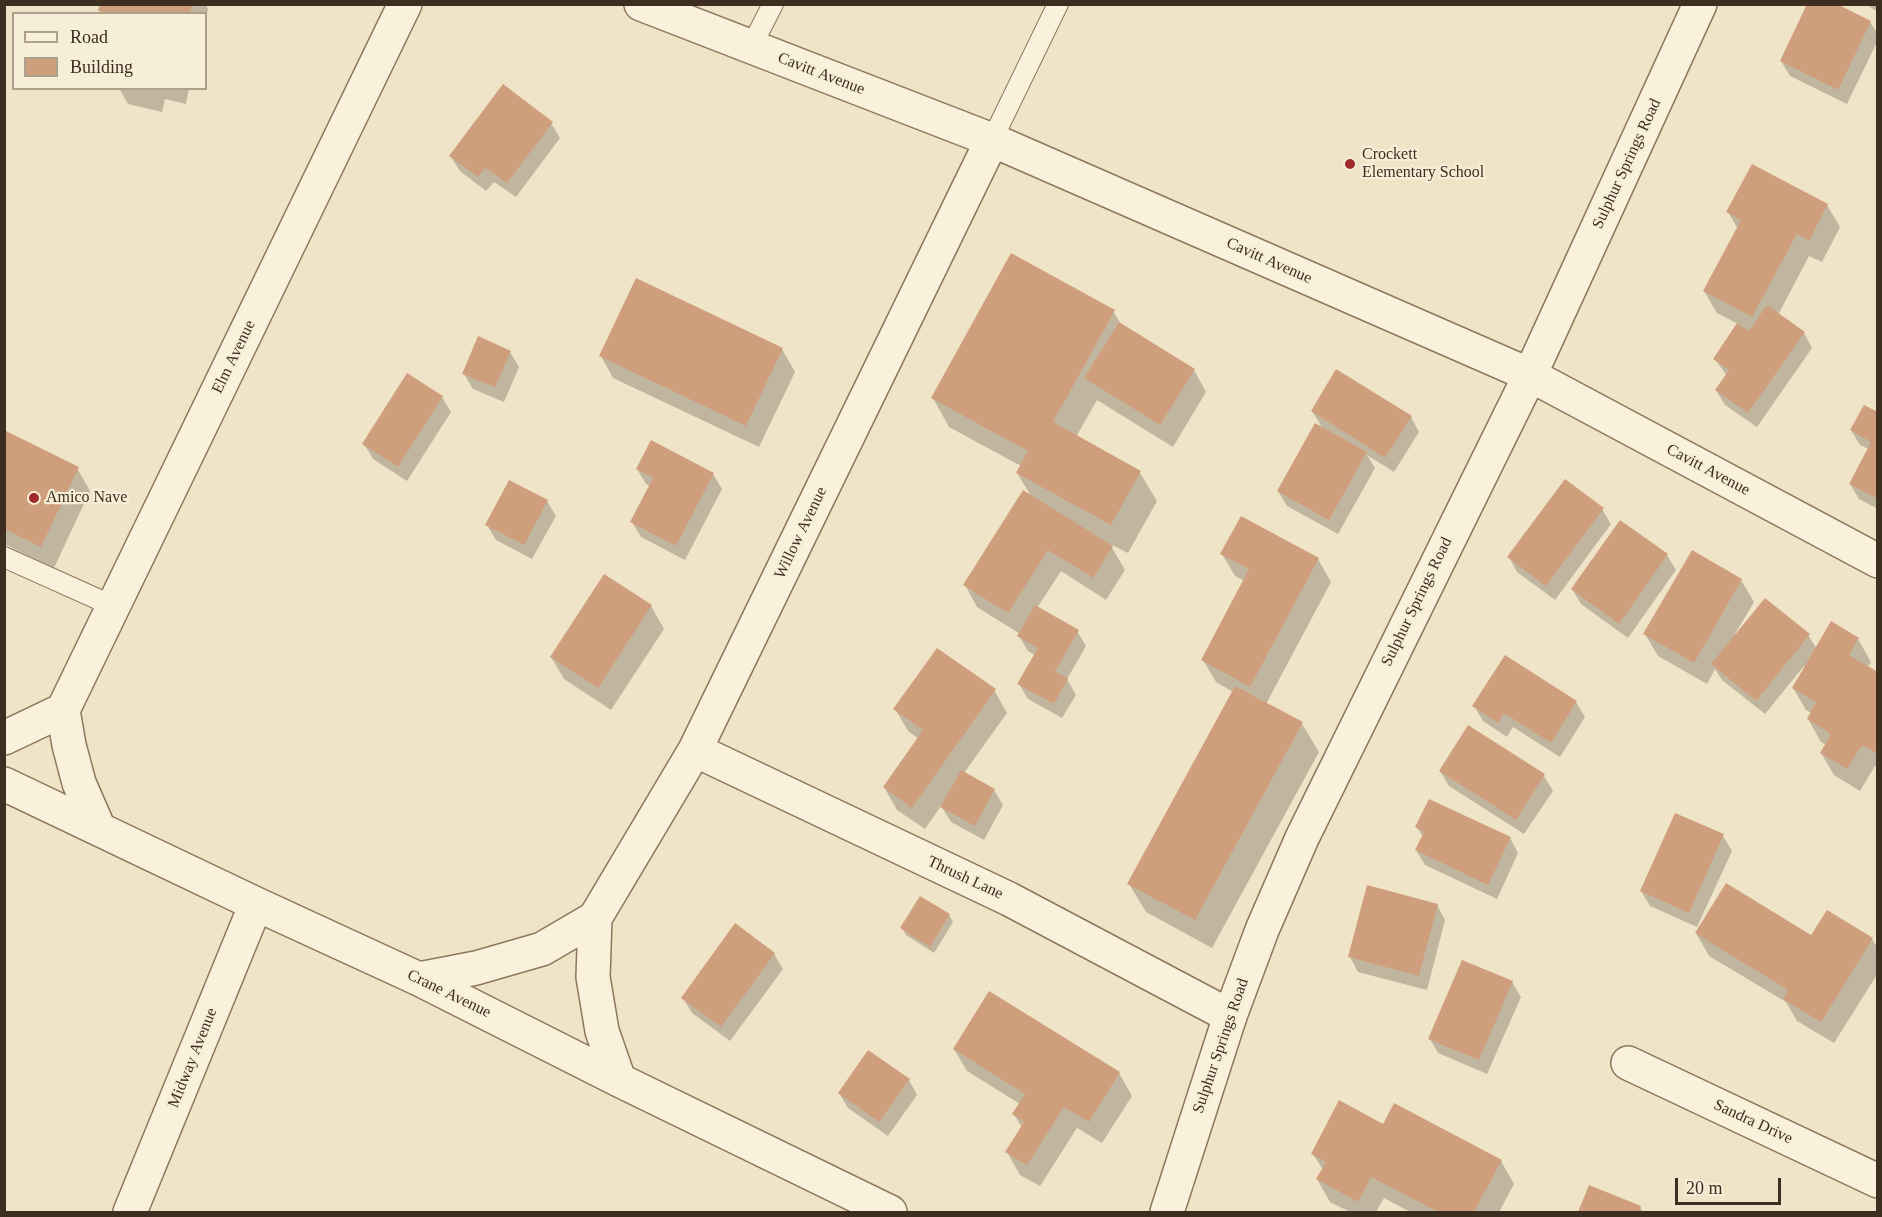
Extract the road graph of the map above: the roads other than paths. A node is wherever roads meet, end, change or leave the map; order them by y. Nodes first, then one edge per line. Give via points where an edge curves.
1 (405, 4) edge
2 (641, 4) edge
3 (773, 4) edge
4 (1058, 4) edge
5 (1700, 4) edge
6 (752, 47) junction
7 (992, 140) junction
8 (1530, 375) junction
9 (1878, 561) edge
10 (7, 565) edge
11 (113, 606) junction
12 (63, 710) junction
13 (4, 738) edge
14 (695, 750) junction
15 (4, 784) edge
16 (99, 830) junction
17 (256, 904) junction
18 (596, 918) junction
19 (418, 979) junction
20 (1230, 1016) junction
21 (1628, 1063) dead end
22 (619, 1080) junction
23 (1878, 1181) edge
24 (130, 1212) edge
25 (890, 1212) edge
26 (1167, 1212) edge

1 - 11 street, Elm Avenue
2 - 6 street, Cavitt Avenue
3 - 6 lane
4 - 7 lane
5 - 8 street, Sulphur Springs Road
6 - 7 street, Cavitt Avenue
7 - 8 street, Cavitt Avenue
7 - 14 street, Willow Avenue
8 - 9 street, Cavitt Avenue
8 - 20 street, Sulphur Springs Road via 1302,838
10 - 11 lane
11 - 12 street, Elm Avenue
12 - 13 street
12 - 16 street via 79,783
14 - 18 street, Willow Avenue
14 - 20 street, Thrush Lane via 1009,899
15 - 16 street, Crane Avenue
16 - 17 street, Crane Avenue
17 - 19 street, Crane Avenue
17 - 24 street, Midway Avenue
18 - 19 street, Willow Avenue via 542,950
18 - 22 street, Willow Avenue via 593,977 602,1031
19 - 22 street, Crane Avenue
20 - 26 street, Sulphur Springs Road
21 - 23 street, Sandra Drive
22 - 25 street, Crane Avenue

